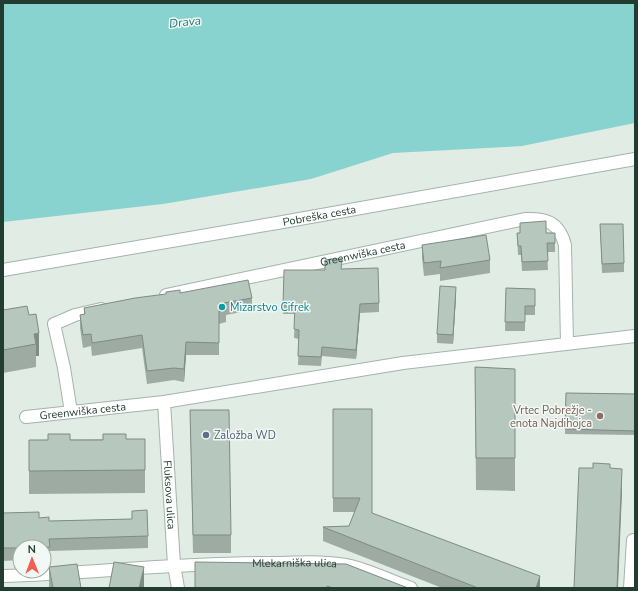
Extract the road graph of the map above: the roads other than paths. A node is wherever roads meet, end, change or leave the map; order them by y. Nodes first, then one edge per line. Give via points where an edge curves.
1 (635, 159) edge
2 (3, 270) edge
3 (152, 298) edge
4 (113, 306) edge
5 (635, 336) edge
6 (567, 343) junction
7 (164, 402) junction
8 (71, 412) junction
9 (26, 417) dead end
10 (633, 540) dead end
11 (174, 565) junction
12 (3, 576) edge
13 (178, 588) edge
14 (411, 588) edge
15 (630, 588) edge

1 - 2 street, Pobreška cesta
3 - 6 street, Greenwiška cesta via 537,218 548,221 557,228 563,235 566,245
4 - 8 street via 74,315 54,324
5 - 6 street, Greenwiška cesta
6 - 7 street, Greenwiška cesta via 403,363
7 - 8 street, Greenwiška cesta
7 - 11 street, Fluksova ulica
8 - 9 street, Greenwiška cesta
10 - 15 street
11 - 12 street, Mlekarniška ulica
11 - 13 street, Fluksova ulica
11 - 14 street, Mlekarniška ulica via 334,563 352,566

